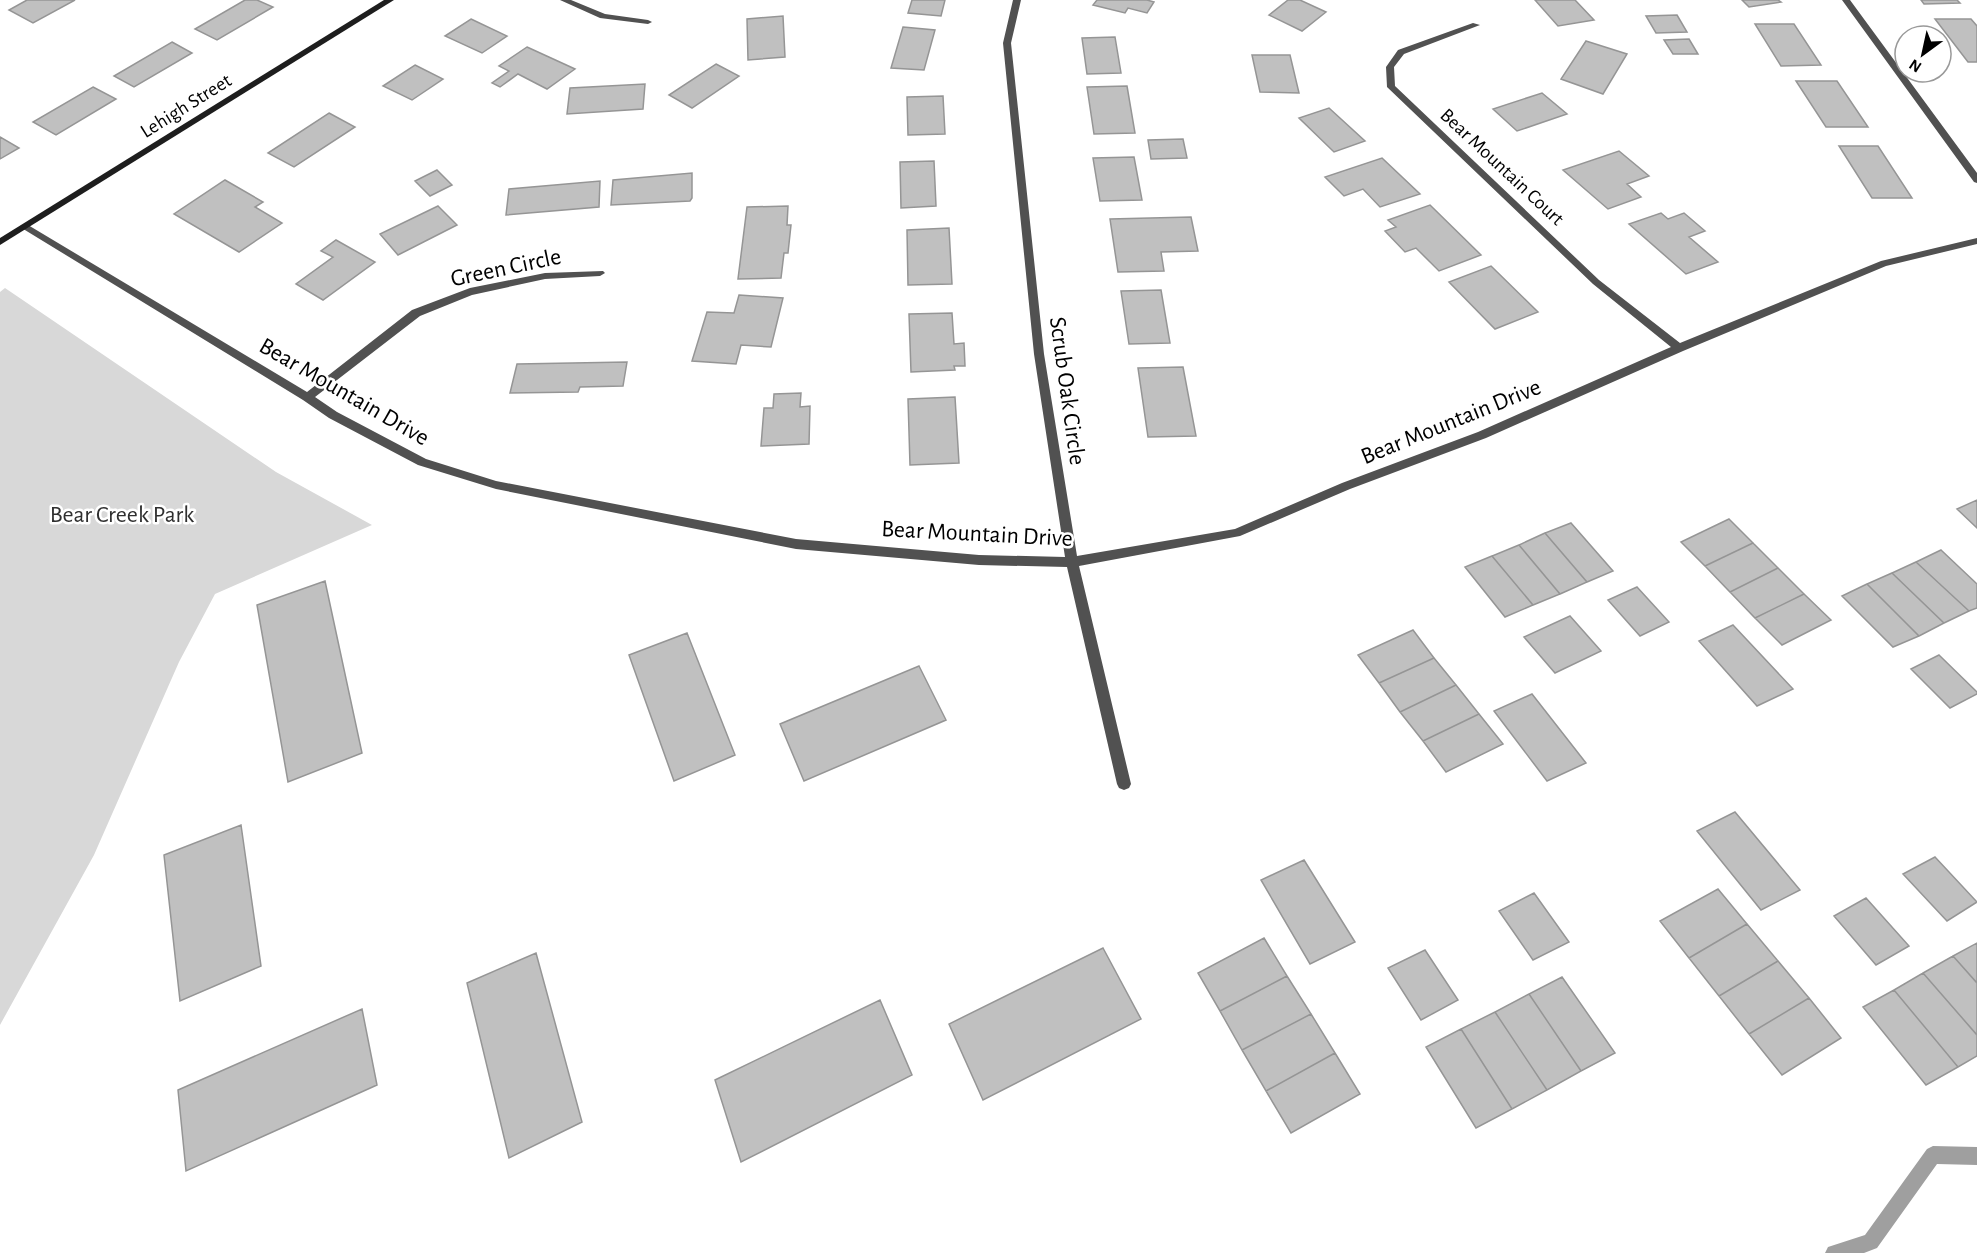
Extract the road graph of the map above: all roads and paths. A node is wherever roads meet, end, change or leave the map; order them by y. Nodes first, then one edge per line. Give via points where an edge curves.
1 (390, 0) edge
2 (564, 0) edge
3 (1017, 0) edge
4 (1846, 0) edge
5 (648, 22) dead end
6 (1476, 25) dead end
7 (1977, 180) edge
8 (26, 227) junction
9 (1977, 241) edge
10 (0, 242) edge
11 (600, 273) dead end
12 (1679, 348) junction
13 (307, 397) junction
14 (1072, 562) junction
15 (1124, 784) dead end

1 - 8 street, Lehigh Street
2 - 5 street via 603,16
3 - 14 street, Scrub Oak Circle via 1007,43 1039,354
4 - 7 street
6 - 12 street, Bear Mountain Court via 1401,52 1389,68 1391,87 1596,282
8 - 10 street, Lehigh Street
8 - 13 street, Bear Mountain Drive
9 - 12 street, Bear Mountain Drive via 1884,263
11 - 13 street, Green Circle via 545,276 492,287 416,313
12 - 14 street, Bear Mountain Drive via 1482,435 1236,533
13 - 14 street, Bear Mountain Drive via 422,462 496,485 796,544 979,560
14 - 15 street, Scrub Oak Circle

